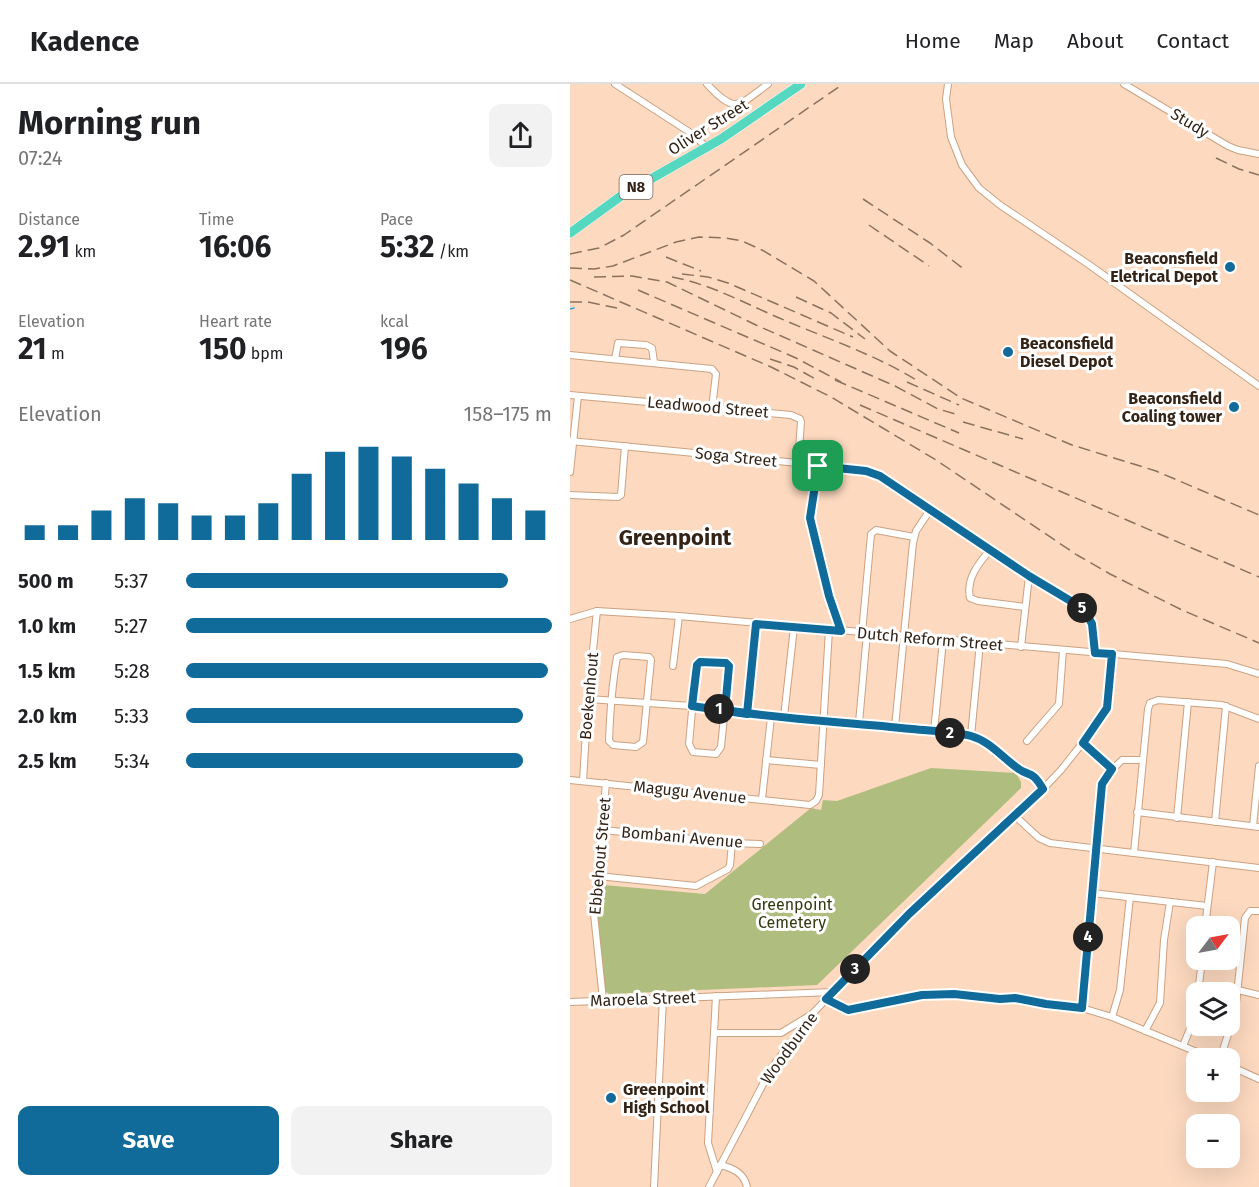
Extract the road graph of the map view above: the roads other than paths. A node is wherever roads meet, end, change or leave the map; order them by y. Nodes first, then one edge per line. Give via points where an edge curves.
1 (615, 84) edge
2 (707, 84) edge
3 (768, 84) edge
4 (801, 84) edge
5 (948, 84) edge
6 (1124, 84) edge
7 (707, 148) junction
8 (1259, 154) edge
9 (570, 233) edge
10 (570, 355) edge
11 (615, 359) junction
12 (654, 362) junction
13 (1259, 386) edge
14 (570, 394) edge
15 (578, 396) junction
16 (712, 408) junction
17 (572, 441) edge
18 (625, 446) junction
19 (798, 463) junction
20 (818, 466) junction
21 (570, 472) edge
22 (570, 495) edge
23 (930, 510) junction
24 (914, 537) junction
25 (990, 550) junction
26 (1029, 576) junction
27 (1025, 607) junction
28 (597, 610) junction
29 (679, 616) junction
30 (570, 620) edge
31 (756, 624) junction
32 (794, 627) junction
33 (829, 630) junction
34 (841, 631) junction
35 (864, 633) junction
36 (905, 636) junction
37 (943, 640) junction
38 (980, 644) junction
39 (1021, 647) junction
40 (1063, 650) junction
41 (1095, 653) junction
42 (1112, 654) junction
43 (673, 666) dead end
44 (1259, 674) edge
45 (588, 699) junction
46 (611, 701) junction
47 (1188, 702) junction
48 (647, 703) junction
49 (692, 706) junction
50 (1226, 706) junction
51 (725, 710) junction
52 (747, 714) junction
53 (771, 717) junction
54 (784, 717) junction
55 (1259, 719) edge
56 (822, 720) junction
57 (860, 723) junction
58 (895, 727) junction
59 (934, 732) junction
60 (971, 736) junction
61 (1027, 741) dead end
62 (1083, 743) junction
63 (766, 760) junction
64 (1142, 760) junction
65 (821, 765) junction
66 (1259, 766) edge
67 (1112, 769) junction
68 (570, 780) edge
69 (582, 781) junction
70 (606, 783) junction
71 (1043, 789) junction
72 (762, 799) junction
73 (1137, 813) junction
74 (1015, 816) junction
75 (1177, 818) junction
76 (1215, 822) junction
77 (1256, 827) edge
78 (603, 830) junction
79 (732, 843) junction
80 (760, 844) dead end
81 (1095, 848) junction
82 (1134, 853) junction
83 (1213, 862) junction
84 (1259, 868) edge
85 (598, 876) junction
86 (1092, 893) junction
87 (1130, 897) junction
88 (1170, 902) junction
89 (1208, 906) junction
90 (1259, 911) edge
91 (1207, 916) edge
92 (1239, 982) edge
93 (1240, 990) edge
94 (833, 992) junction
95 (1259, 995) edge
96 (716, 996) junction
97 (663, 998) junction
98 (826, 999) junction
99 (603, 1000) junction
100 (570, 1002) edge
101 (1082, 1008) junction
102 (812, 1014) junction
103 (1112, 1017) junction
104 (1145, 1031) junction
105 (715, 1033) junction
106 (1187, 1036) edge
107 (1183, 1046) junction
108 (1188, 1048) edge
109 (1240, 1070) edge
110 (1259, 1079) edge
111 (719, 1168) junction
112 (654, 1187) edge
113 (710, 1187) edge
114 (747, 1187) edge

1 - 7 street via 694,135
2 - 3 street via 723,100 735,105
4 - 7 highway, Oliver Street / N8
5 - 13 street via 951,137 962,165 979,188
6 - 8 street, Study via 1228,146
7 - 9 highway, Oliver Street / N8 via 621,196
10 - 11 street
11 - 12 street
11 - 12 street via 618,343 642,344 652,348
12 - 16 street via 714,369
14 - 15 street, Leadwood Street
15 - 16 street, Leadwood Street
15 - 17 street
16 - 19 street, Leadwood Street via 798,418
17 - 18 street, Soga Street
17 - 21 street
18 - 19 street, Soga Street
18 - 22 street via 621,495
19 - 20 street, Soga Street
20 - 23 street, Soga Street via 874,473
20 - 34 street via 810,518
23 - 24 street
23 - 25 street, Soga Street
24 - 35 street via 876,530 871,534
24 - 36 street
25 - 26 street, Soga Street
25 - 27 street via 974,571 969,596 978,601
26 - 27 street
26 - 41 street, Soga Street via 1087,613
27 - 39 street
28 - 29 street, Dutch Reform Street
28 - 30 street, Dutch Reform Street
28 - 45 street, Boekenhout
29 - 31 street, Dutch Reform Street
29 - 43 street
31 - 32 street, Dutch Reform Street
31 - 52 street
32 - 33 street, Dutch Reform Street
32 - 54 street
33 - 34 street, Dutch Reform Street
33 - 56 street
34 - 35 street, Dutch Reform Street
35 - 36 street, Dutch Reform Street
35 - 57 street
36 - 37 street, Dutch Reform Street
36 - 58 street
37 - 38 street, Dutch Reform Street
37 - 59 street
38 - 39 street, Dutch Reform Street
38 - 60 street
39 - 40 street, Dutch Reform Street
40 - 41 street, Dutch Reform Street
40 - 61 street via 1059,704
41 - 42 street, Dutch Reform Street
42 - 44 street, Dutch Reform Street via 1227,664
42 - 62 street, Woodburne via 1107,708
45 - 46 street
45 - 69 street, Boekenhout
46 - 48 street
46 - 48 street via 610,743 636,747 643,742
46 - 48 street via 617,657 623,655 651,660
47 - 50 street
47 - 64 street via 1150,703
47 - 75 street
48 - 49 street
49 - 51 street
49 - 51 street via 689,744 696,753 719,752
49 - 51 street via 697,665 724,662 729,666
50 - 55 street
50 - 76 street
51 - 52 street
52 - 53 street
53 - 54 street
53 - 63 street
54 - 56 street
56 - 57 street
56 - 65 street
57 - 58 street
58 - 59 street
59 - 60 street
60 - 71 street via 990,745 1018,770 1034,775
62 - 67 street
62 - 71 street, Woodburne
63 - 65 street
63 - 72 street
64 - 67 street via 1122,760
64 - 73 street
65 - 72 street, Magugu Avenue via 818,799 810,805
66 - 77 street
67 - 81 street via 1102,784
68 - 69 street, Magugu Avenue
69 - 70 street, Magugu Avenue
70 - 72 street, Magugu Avenue
70 - 78 street, Ebbehout Street
71 - 74 street, Woodburne
73 - 75 street
73 - 82 street
74 - 81 street via 1042,840
74 - 94 street, Woodburne via 909,914
75 - 76 street
76 - 77 street
78 - 79 street, Bombani Avenue
78 - 85 street, Ebbehout Street
79 - 80 street, Bombani Avenue
79 - 85 street via 729,868 699,885
81 - 82 street
81 - 86 street
82 - 83 street
83 - 84 street
83 - 89 street
85 - 99 street, Ebbehout Street via 594,923
86 - 87 street
86 - 101 street
87 - 88 street
87 - 103 street via 1120,990
88 - 89 street
88 - 104 street via 1160,1003
89 - 91 street
90 - 92 street via 1250,911 1245,918
93 - 95 street
94 - 96 street, Maroela Street
94 - 98 street, Woodburne
96 - 97 street, Maroela Street
96 - 105 street, Maroela Street
97 - 99 street, Maroela Street
97 - 112 street
98 - 101 street via 848,1010 922,995 954,994
98 - 102 street, Woodburne
99 - 100 street, Maroela Street
101 - 103 street
102 - 105 street via 781,1033
102 - 111 street, Woodburne via 771,1069
103 - 104 street
104 - 107 street
105 - 111 street, Maroela Street via 708,1143
106 - 107 street
107 - 108 street
109 - 110 street
111 - 113 street, Woodburne
111 - 114 street via 729,1167 742,1175

